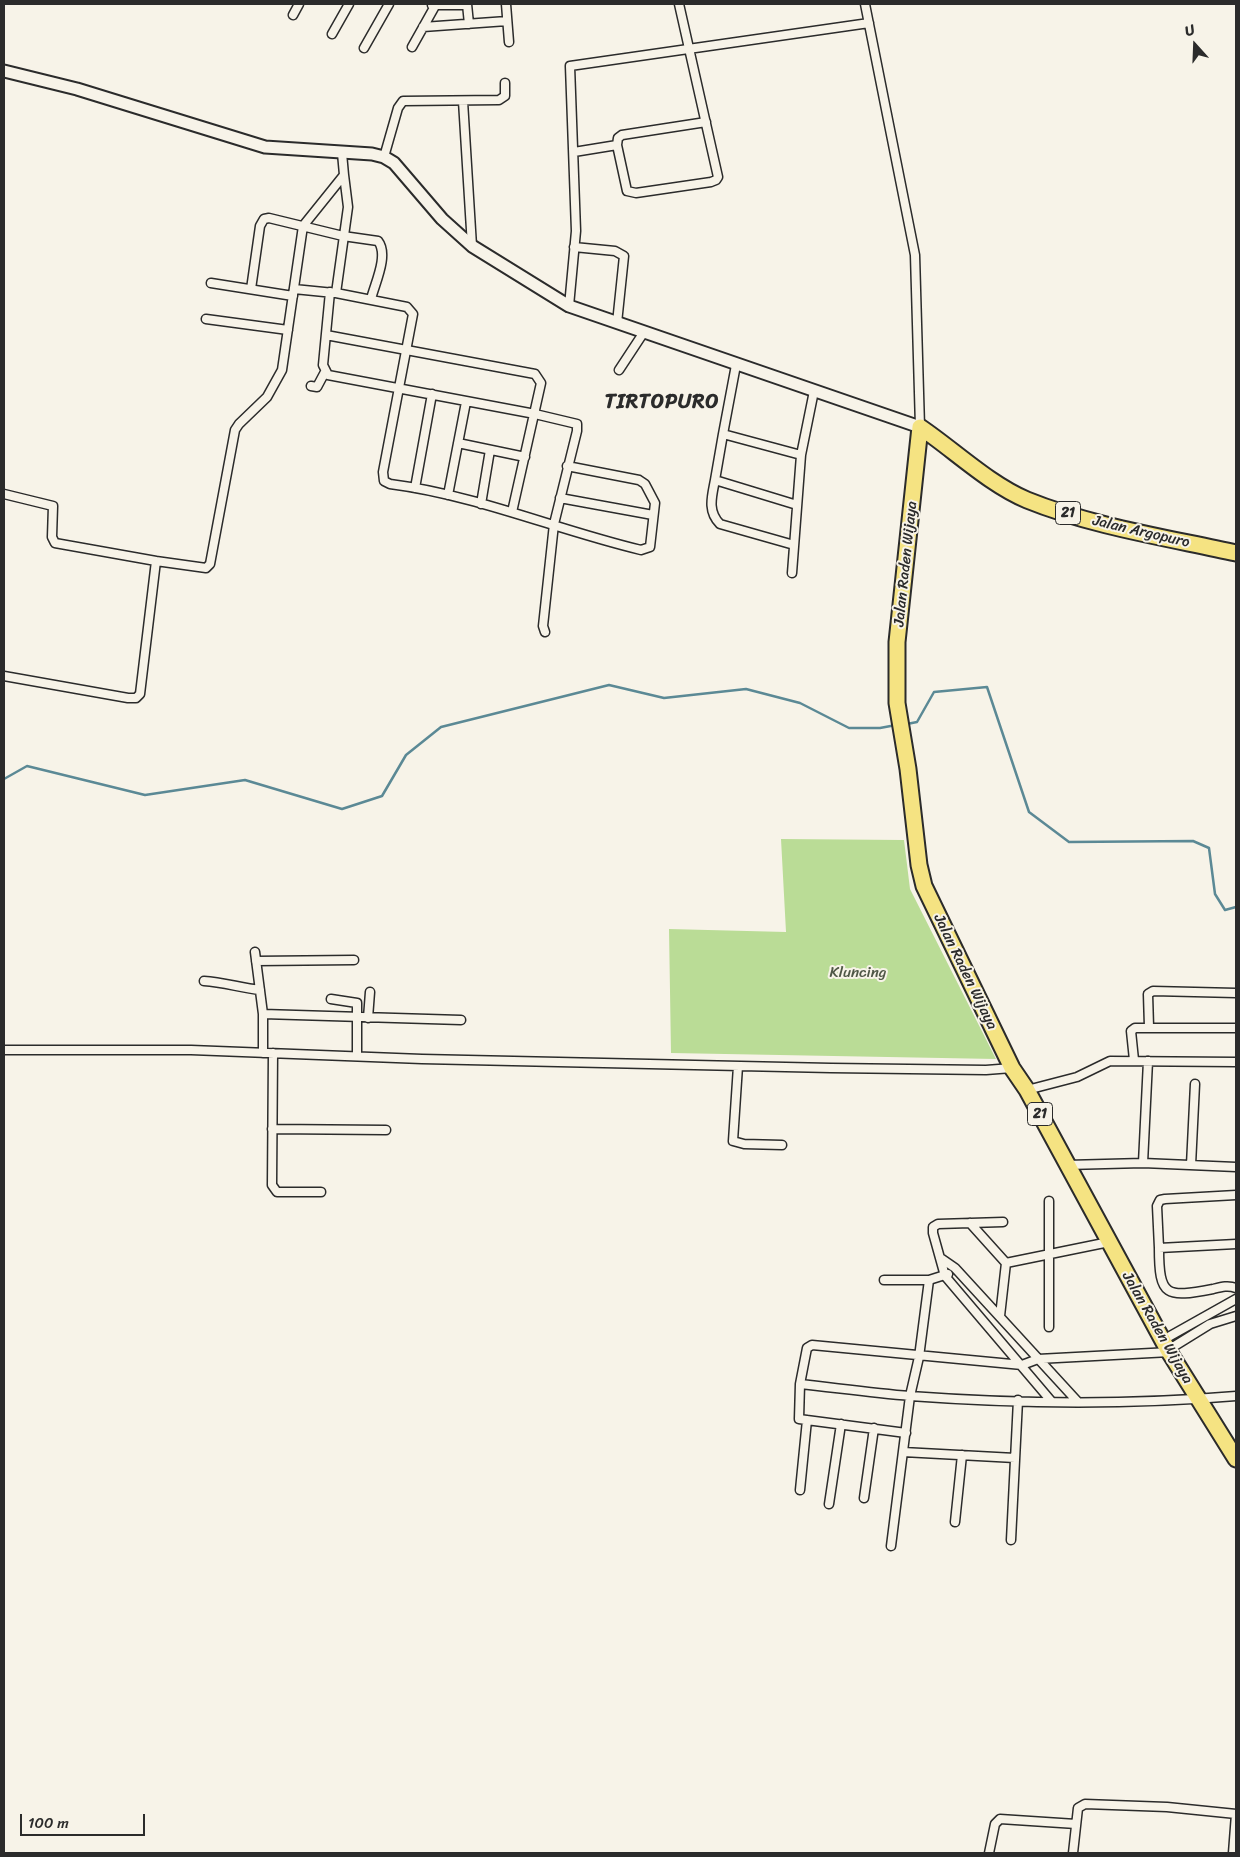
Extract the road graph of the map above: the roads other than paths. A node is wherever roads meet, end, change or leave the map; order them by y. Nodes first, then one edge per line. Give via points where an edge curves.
1 (298, 4) edge
2 (349, 4) edge
3 (389, 4) edge
4 (506, 4) edge
5 (679, 4) edge
6 (865, 4) edge
7 (433, 5) edge
8 (467, 5) edge
9 (293, 15) dead end
10 (507, 21) junction
11 (869, 23) junction
12 (469, 24) junction
13 (423, 27) junction
14 (332, 34) dead end
15 (509, 42) dead end
16 (412, 47) dead end
17 (364, 48) dead end
18 (690, 49) junction
19 (4, 71) edge
20 (505, 83) dead end
21 (463, 101) junction
22 (706, 122) junction
23 (617, 145) junction
24 (574, 152) junction
25 (342, 153) junction
26 (384, 157) junction
27 (344, 175) junction
28 (303, 226) junction
29 (343, 236) junction
30 (472, 246) junction
31 (574, 247) junction
32 (211, 283) dead end
33 (251, 288) junction
34 (293, 292) junction
35 (333, 293) junction
36 (370, 299) junction
37 (569, 306) junction
38 (206, 319) dead end
39 (617, 323) junction
40 (288, 330) junction
41 (644, 332) junction
42 (326, 334) junction
43 (406, 349) junction
44 (736, 364) junction
45 (619, 370) dead end
46 (325, 372) junction
47 (310, 386) dead end
48 (399, 388) junction
49 (814, 391) junction
50 (432, 394) junction
51 (466, 402) junction
52 (535, 414) junction
53 (920, 427) junction
54 (722, 434) junction
55 (458, 443) junction
56 (490, 450) junction
57 (801, 454) junction
58 (525, 457) junction
59 (567, 466) junction
60 (715, 480) junction
61 (416, 488) junction
62 (4, 494) edge
63 (448, 495) junction
64 (560, 498) junction
65 (481, 504) junction
66 (797, 505) junction
67 (512, 512) junction
68 (653, 515) junction
69 (554, 524) junction
70 (794, 545) junction
71 (1236, 553) edge
72 (156, 561) junction
73 (792, 573) dead end
74 (545, 632) dead end
75 (4, 676) edge
76 (255, 952) dead end
77 (354, 960) dead end
78 (256, 962) junction
79 (204, 981) dead end
80 (260, 990) junction
81 (370, 992) dead end
82 (1236, 993) edge
83 (331, 1000) dead end
84 (264, 1014) junction
85 (358, 1018) junction
86 (368, 1018) junction
87 (461, 1020) dead end
88 (1149, 1027) junction
89 (1236, 1028) edge
90 (4, 1050) edge
91 (263, 1053) junction
92 (273, 1053) junction
93 (357, 1056) junction
94 (1134, 1060) junction
95 (1148, 1062) junction
96 (1236, 1062) edge
97 (738, 1066) junction
98 (1012, 1068) junction
99 (1195, 1084) dead end
100 (1027, 1090) junction
101 (272, 1129) junction
102 (386, 1130) dead end
103 (782, 1145) dead end
104 (1143, 1163) junction
105 (1191, 1165) junction
106 (1067, 1166) junction
107 (1236, 1167) edge
108 (321, 1192) dead end
109 (1236, 1195) edge
110 (1049, 1201) dead end
111 (1003, 1222) dead end
112 (970, 1223) junction
113 (1109, 1242) junction
114 (1236, 1244) edge
115 (1159, 1248) junction
116 (1048, 1255) junction
117 (942, 1259) junction
118 (1006, 1263) junction
119 (955, 1268) junction
120 (945, 1276) junction
121 (884, 1280) dead end
122 (929, 1280) junction
123 (1236, 1288) edge
124 (1236, 1299) edge
125 (1000, 1316) junction
126 (1206, 1316) junction
127 (1236, 1316) edge
128 (1210, 1324) junction
129 (1049, 1327) dead end
130 (1167, 1348) junction
131 (919, 1357) junction
132 (1038, 1359) junction
133 (1022, 1365) junction
134 (800, 1384) junction
135 (910, 1396) junction
136 (1236, 1396) edge
137 (1198, 1399) junction
138 (1018, 1400) junction
139 (1077, 1401) junction
140 (1052, 1402) junction
141 (807, 1420) junction
142 (841, 1424) junction
143 (874, 1428) junction
144 (906, 1433) junction
145 (903, 1452) junction
146 (962, 1455) junction
147 (1015, 1458) junction
148 (1236, 1459) edge
149 (800, 1490) dead end
150 (864, 1498) dead end
151 (828, 1504) dead end
152 (955, 1522) dead end
153 (1011, 1540) dead end
154 (891, 1546) dead end
155 (1236, 1814) edge
156 (1076, 1824) junction
157 (989, 1853) edge
158 (1073, 1853) edge
159 (1233, 1853) edge

1 - 9 street
2 - 14 street
3 - 17 street
4 - 10 street
5 - 18 street
6 - 11 street
7 - 8 street
7 - 13 street
8 - 12 street
10 - 12 street
10 - 15 street
11 - 18 street
11 - 53 street via 915,255
12 - 13 street
13 - 16 street
18 - 22 street
18 - 24 street via 570,66
19 - 25 street via 77,88 265,147
20 - 21 street via 502,99
21 - 26 street via 404,101 398,108
21 - 30 street
22 - 23 street via 622,135
22 - 23 street via 718,173 716,180 711,182 632,193 625,188
23 - 24 street
24 - 31 street
25 - 26 street
25 - 27 street
26 - 30 street via 394,163 442,219
27 - 28 street
27 - 29 street via 348,207
28 - 29 street
28 - 33 street via 269,218 262,221
28 - 34 street
29 - 35 street
29 - 36 street via 373,239 380,243 381,260
30 - 37 street
31 - 37 street
31 - 39 street via 624,256
32 - 33 street
33 - 34 street
34 - 35 street
34 - 40 street
35 - 36 street
35 - 42 street
36 - 43 street via 412,311
37 - 39 street
38 - 40 street
39 - 41 street
40 - 72 street via 282,370 272,391 235,430 210,564 206,568
41 - 44 street
41 - 45 street
42 - 43 street
42 - 46 street
43 - 48 street
43 - 52 street via 535,374 541,383
44 - 49 street
44 - 54 street
46 - 47 street via 317,387
46 - 48 street
48 - 50 street
48 - 61 street via 383,476 386,483
49 - 53 street
49 - 57 street
50 - 51 street
50 - 61 street
51 - 52 street
51 - 55 street
52 - 58 street
52 - 59 street via 577,424
53 - 71 highway, Jalan Argopuro / 21 via 1006,489 1027,500 1089,520
53 - 98 highway, Jalan Raden Wijaya / 21 via 897,642 897,703 918,865 924,886
54 - 57 street
54 - 60 street
55 - 56 street
55 - 63 street
56 - 58 street
56 - 65 street
57 - 66 street
58 - 67 street
59 - 64 street
59 - 68 street via 639,480 653,496
60 - 66 street
60 - 70 street via 711,506 720,524
61 - 63 street
62 - 72 street via 53,506 52,537 55,543
63 - 65 street
64 - 68 street
64 - 69 street
65 - 67 street
66 - 70 street
67 - 69 street
68 - 69 street via 652,544 644,550 585,536
69 - 74 street
70 - 73 street
72 - 75 street via 138,697 128,698
76 - 78 street
77 - 78 street
78 - 80 street
79 - 80 street
80 - 84 street
81 - 86 street
82 - 88 street via 1153,991 1148,994
83 - 85 street via 356,1001
84 - 85 street
84 - 91 street
85 - 86 street
85 - 93 street
86 - 87 street
88 - 89 street
88 - 94 street via 1131,1031
90 - 91 street
91 - 92 street
92 - 93 street
92 - 101 street
93 - 97 street
94 - 95 street
94 - 100 street via 1110,1061 1077,1077
95 - 96 street
95 - 104 street
97 - 98 street
97 - 103 street via 733,1141
98 - 100 highway, Jalan Raden Wijaya / 21
99 - 105 street
100 - 106 highway, Jalan Raden Wijaya / 21
101 - 102 street
101 - 108 street via 272,1182 275,1190
104 - 105 street
104 - 106 street
105 - 107 street
106 - 113 highway, Jalan Raden Wijaya / 21
109 - 115 street via 1160,1200 1157,1206
110 - 116 street
111 - 112 street
112 - 117 street via 933,1226
112 - 118 street
113 - 116 street
113 - 130 highway, Jalan Raden Wijaya / 21
114 - 115 street
115 - 123 street via 1159,1276 1168,1290 1183,1293 1228,1286
116 - 118 street
116 - 129 street
117 - 119 street
117 - 120 street
118 - 125 street
119 - 120 street
119 - 125 street
120 - 122 street
120 - 133 street
121 - 122 street
122 - 131 street
124 - 126 street
125 - 132 street
126 - 128 street
126 - 130 street
127 - 128 street
128 - 130 street
130 - 132 street
130 - 137 highway, Jalan Raden Wijaya / 21
131 - 133 street
131 - 134 street via 810,1346 806,1350
131 - 135 street
132 - 133 street
132 - 139 street
133 - 140 street
134 - 135 street
134 - 141 street via 798,1417
135 - 138 street
135 - 144 street
136 - 137 street
137 - 139 street
137 - 148 highway, Jalan Raden Wijaya / 21
138 - 140 street
138 - 147 street
139 - 140 street
141 - 142 street
141 - 149 street
142 - 143 street
142 - 151 street
143 - 144 street
143 - 150 street
144 - 145 street
145 - 146 street
145 - 154 street
146 - 147 street
146 - 152 street
147 - 153 street
155 - 156 street via 1091,1803 1078,1808
155 - 159 street
156 - 157 street via 1000,1820 995,1824
156 - 158 street

